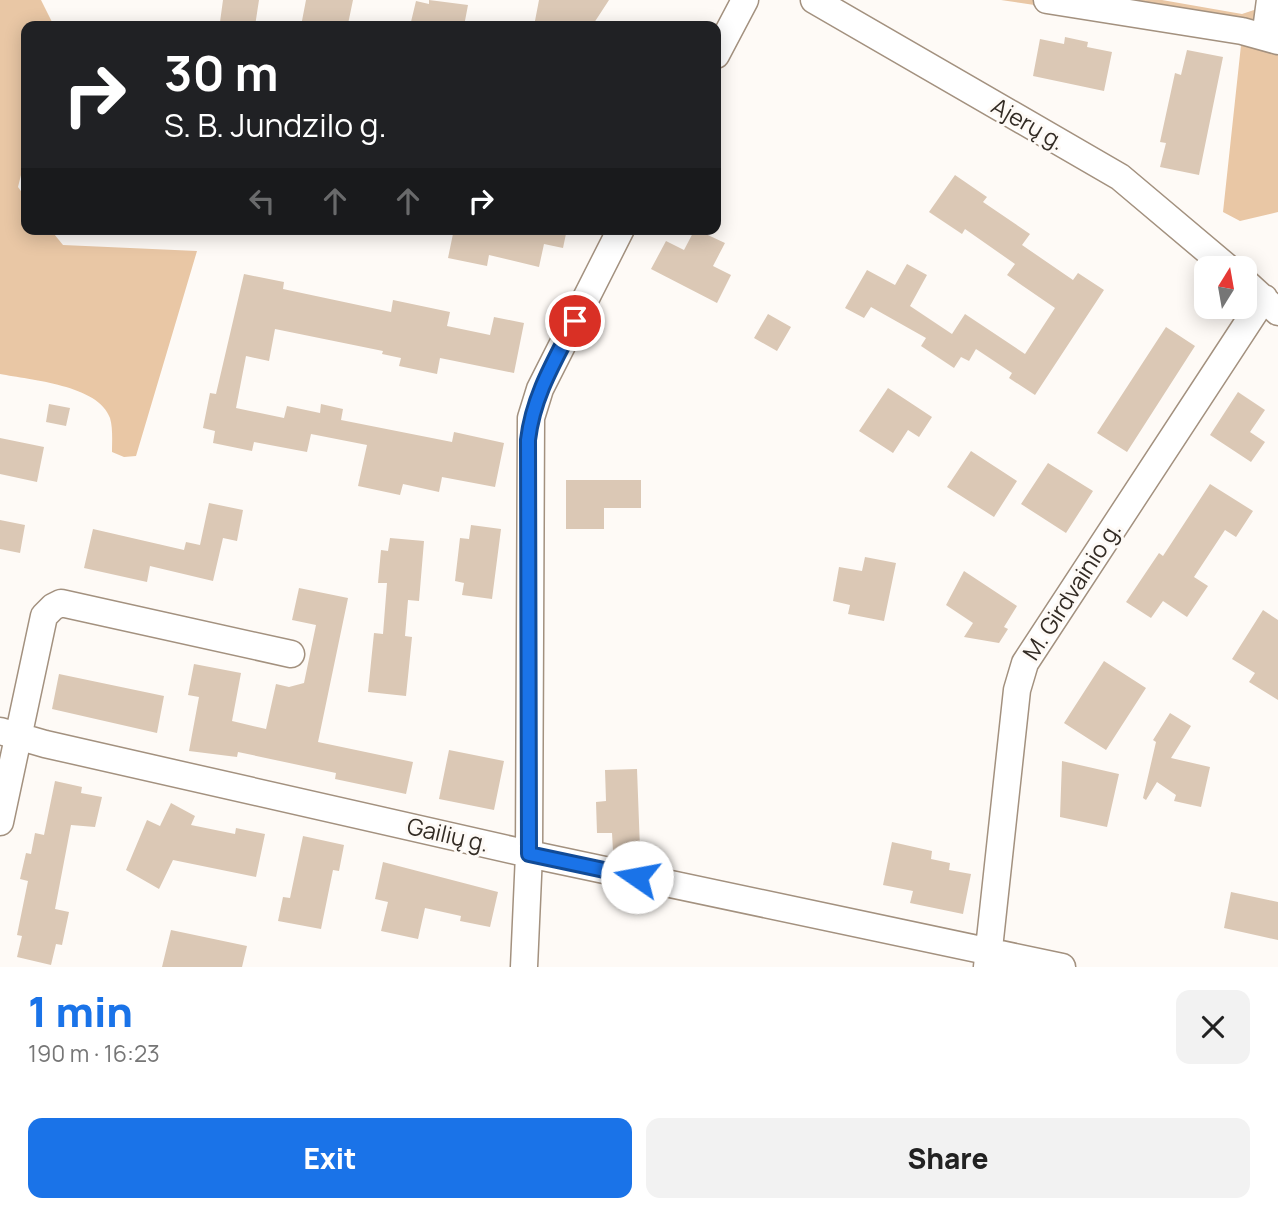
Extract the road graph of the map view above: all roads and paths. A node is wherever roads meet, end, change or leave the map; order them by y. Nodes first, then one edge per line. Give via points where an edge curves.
1 (745, 0) edge
2 (814, 0) edge
3 (1046, 0) edge
4 (1123, 6) edge
5 (1273, 21) edge
6 (721, 46) edge
7 (618, 235) edge
8 (1214, 256) edge
9 (1262, 297) edge
10 (291, 654) dead end
11 (9, 733) edge
12 (0, 822) edge
13 (529, 854) junction
14 (988, 959) edge
15 (524, 967) edge
16 (1062, 967) edge

1 - 6 street
2 - 8 street, Ajerų g. via 1120,177
3 - 4 street
4 - 5 street via 1242,31
7 - 13 street via 540,389 531,418
9 - 14 street, M. Girdvainio g. via 1025,663 1017,690
10 - 11 street via 61,603 44,616
11 - 12 street
11 - 13 street, Gailių g. via 58,748
13 - 14 street, Gailių g.
13 - 15 street
14 - 16 street, Gailių g.

